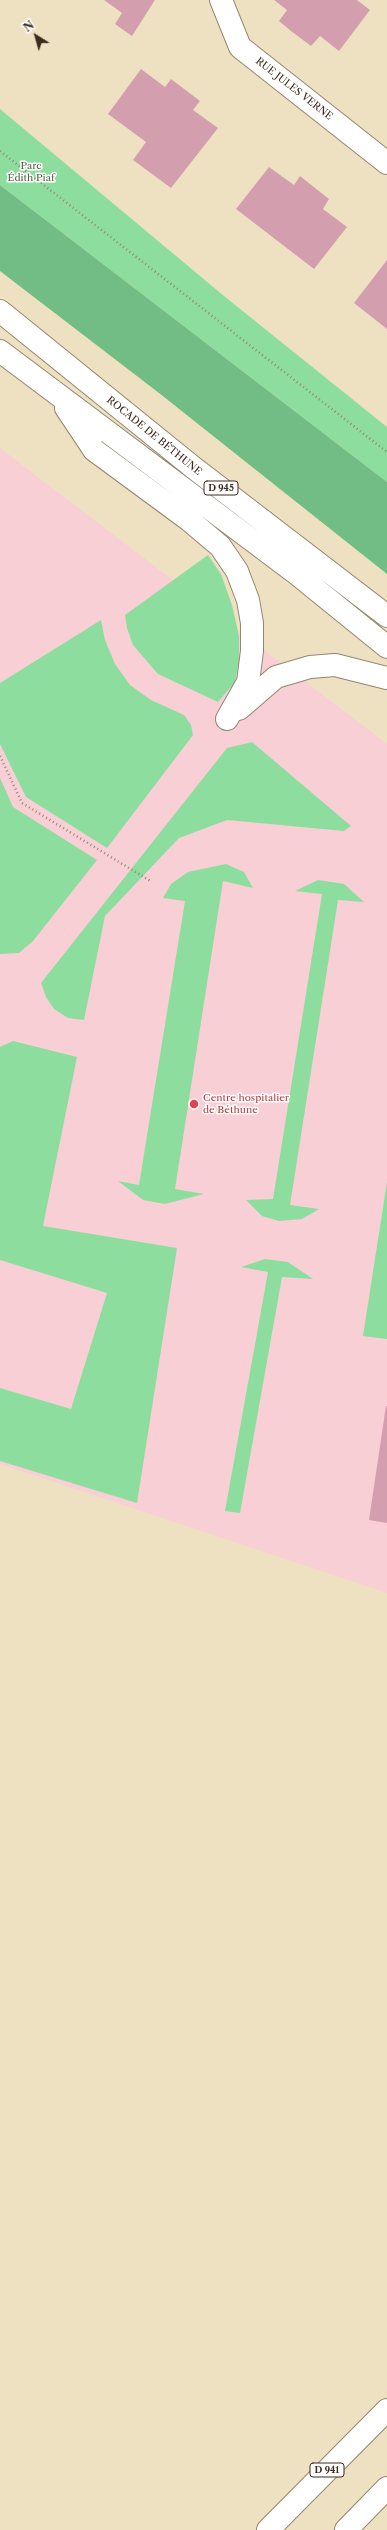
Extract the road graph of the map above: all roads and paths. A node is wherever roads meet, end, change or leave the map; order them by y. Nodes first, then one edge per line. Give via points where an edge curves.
1 (221, 0) edge
2 (0, 151) edge
3 (387, 162) edge
4 (0, 310) edge
5 (0, 351) edge
6 (56, 394) junction
7 (387, 452) edge
8 (387, 616) edge
9 (387, 647) edge
10 (387, 678) edge
11 (0, 756) edge
12 (152, 882) dead end
13 (387, 2410) edge
14 (387, 2488) edge
15 (268, 2530) edge
16 (346, 2530) edge

1 - 3 main road, RUE JULES VERNE via 240,47
2 - 7 path
4 - 8 main road, ROCADE DE BÉTHUNE / D 945 via 194,468
5 - 6 main road, D 945
6 - 9 main road, D 945 via 297,574
6 - 10 main road via 94,450 220,546 237,571 248,600 252,623 252,651 248,682 227,719 276,677 310,667 335,665
11 - 12 path via 22,803
13 - 15 main road, D 941
14 - 16 main road

